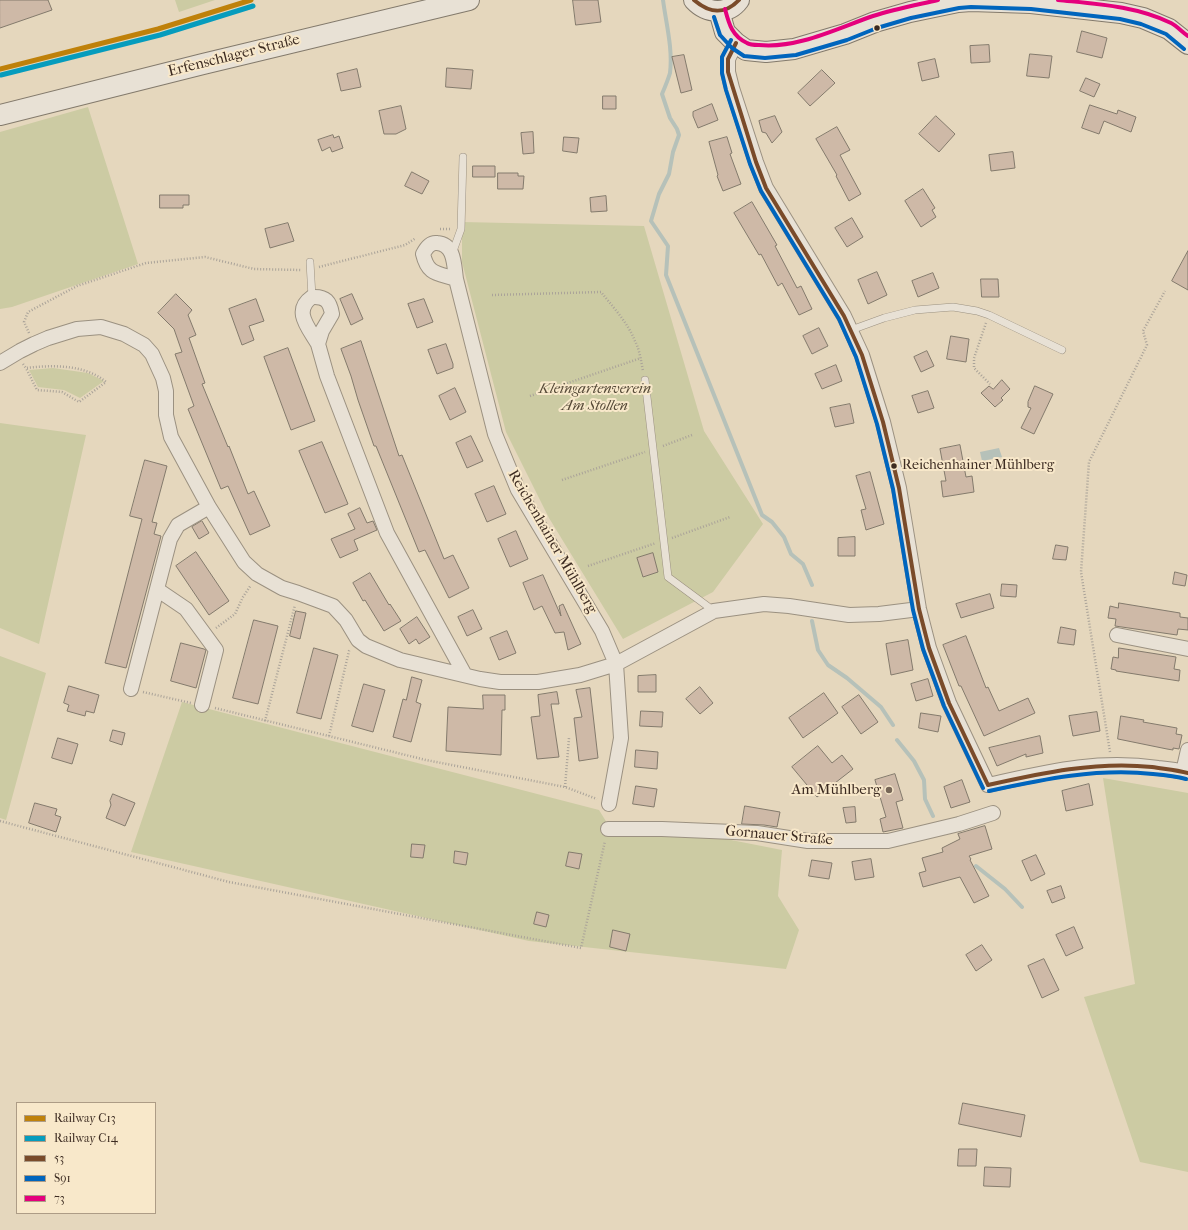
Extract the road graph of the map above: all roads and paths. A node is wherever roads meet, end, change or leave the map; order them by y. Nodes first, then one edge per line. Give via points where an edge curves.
1 (469, 0) edge
2 (694, 0) edge
3 (739, 0) edge
4 (1032, 1) edge
5 (719, 11) junction
6 (736, 43) junction
7 (1188, 44) edge
8 (0, 115) edge
9 (463, 157) dead end
10 (439, 229) dead end
11 (462, 230) junction
12 (419, 237) dead end
13 (452, 255) junction
14 (310, 262) dead end
15 (310, 270) junction
16 (456, 279) junction
17 (1165, 291) dead end
18 (492, 295) dead end
19 (312, 296) junction
20 (989, 315) junction
21 (851, 330) junction
22 (34, 344) junction
23 (318, 344) junction
24 (1062, 350) dead end
25 (641, 358) junction
26 (0, 363) edge
27 (22, 364) dead end
28 (26, 368) junction
29 (645, 380) joint
30 (990, 384) dead end
31 (530, 396) dead end
32 (692, 435) dead end
33 (653, 449) junction
34 (562, 480) dead end
35 (209, 507) junction
36 (730, 517) dead end
37 (664, 540) junction
38 (588, 566) dead end
39 (158, 590) junction
40 (298, 593) junction
41 (243, 598) dead end
42 (919, 609) junction
43 (714, 611) junction
44 (206, 635) junction
45 (1117, 635) dead end
46 (358, 640) junction
47 (1188, 649) edge
48 (616, 664) junction
49 (465, 675) junction
50 (131, 689) joint
51 (202, 705) junction
52 (265, 721) junction
53 (329, 736) junction
54 (569, 738) dead end
55 (1188, 750) edge
56 (1109, 765) junction
57 (1186, 772) edge
58 (565, 788) junction
59 (609, 804) joint
60 (994, 812) dead end
61 (0, 821) edge
62 (608, 829) joint

1 - 8 main road, Erfenschlager Straße
2 - 5 main road via 705,9
3 - 5 main road via 730,8
4 - 6 main road via 958,2 875,22 794,49 766,52 746,50
4 - 7 main road via 1143,18 1169,29
5 - 6 main road via 725,32
6 - 21 street via 728,59 728,72 764,183
9 - 11 lane
10 - 11 path
11 - 13 lane
12 - 15 path via 405,245
13 - 16 street, Reichenhainer Mühlberg
13 - 16 street via 448,247 441,243 427,246 423,254 425,264 431,271
14 - 15 lane
15 - 19 lane
15 - 22 path via 254,269 206,258 146,263 77,286 28,312 24,322
16 - 48 street, Reichenhainer Mühlberg via 495,434 518,490 602,631
17 - 56 path via 1143,331 1147,345 1089,462 1081,572 1110,749
18 - 25 path via 601,292 623,320 635,340
19 - 23 street via 302,311 307,326
19 - 23 street via 323,297 328,302 332,314
20 - 21 lane via 953,307 915,310 889,316
20 - 24 lane
20 - 30 path via 974,358 974,368
21 - 42 street via 862,355 885,429 899,488
22 - 26 street
22 - 35 street via 77,329 101,327 124,334 144,345 152,354 163,378 171,437
23 - 49 street via 327,376 387,533
25 - 29 path
25 - 31 path
27 - 28 path
28 - 28 path via 74,368 106,382 79,402 62,392 37,390
29 - 33 lane
32 - 33 path
33 - 34 path
33 - 37 lane
35 - 39 street via 178,525 170,539
35 - 40 street via 244,562 257,574 282,588
36 - 37 path
37 - 38 path
37 - 43 lane via 668,577
39 - 44 street via 186,609
39 - 50 street
40 - 46 street via 333,606 346,620
40 - 52 path
41 - 44 path via 235,614
42 - 43 street via 849,615 764,604
42 - 56 street via 929,648 949,704 988,785 1047,772
43 - 48 street
44 - 51 street via 216,650
45 - 47 street
46 - 49 street via 400,660
46 - 53 path via 348,651
48 - 49 street via 580,675 538,682 500,682
48 - 59 street, Reichenhainer Mühlberg via 621,738
50 - 51 path
51 - 52 path
52 - 53 path
53 - 58 path via 426,760
54 - 58 path
55 - 57 street
56 - 57 street via 1136,765
58 - 59 path
60 - 62 street, Gornauer Straße via 959,824 888,841 808,841 757,834
61 - 62 path via 229,882 581,948

